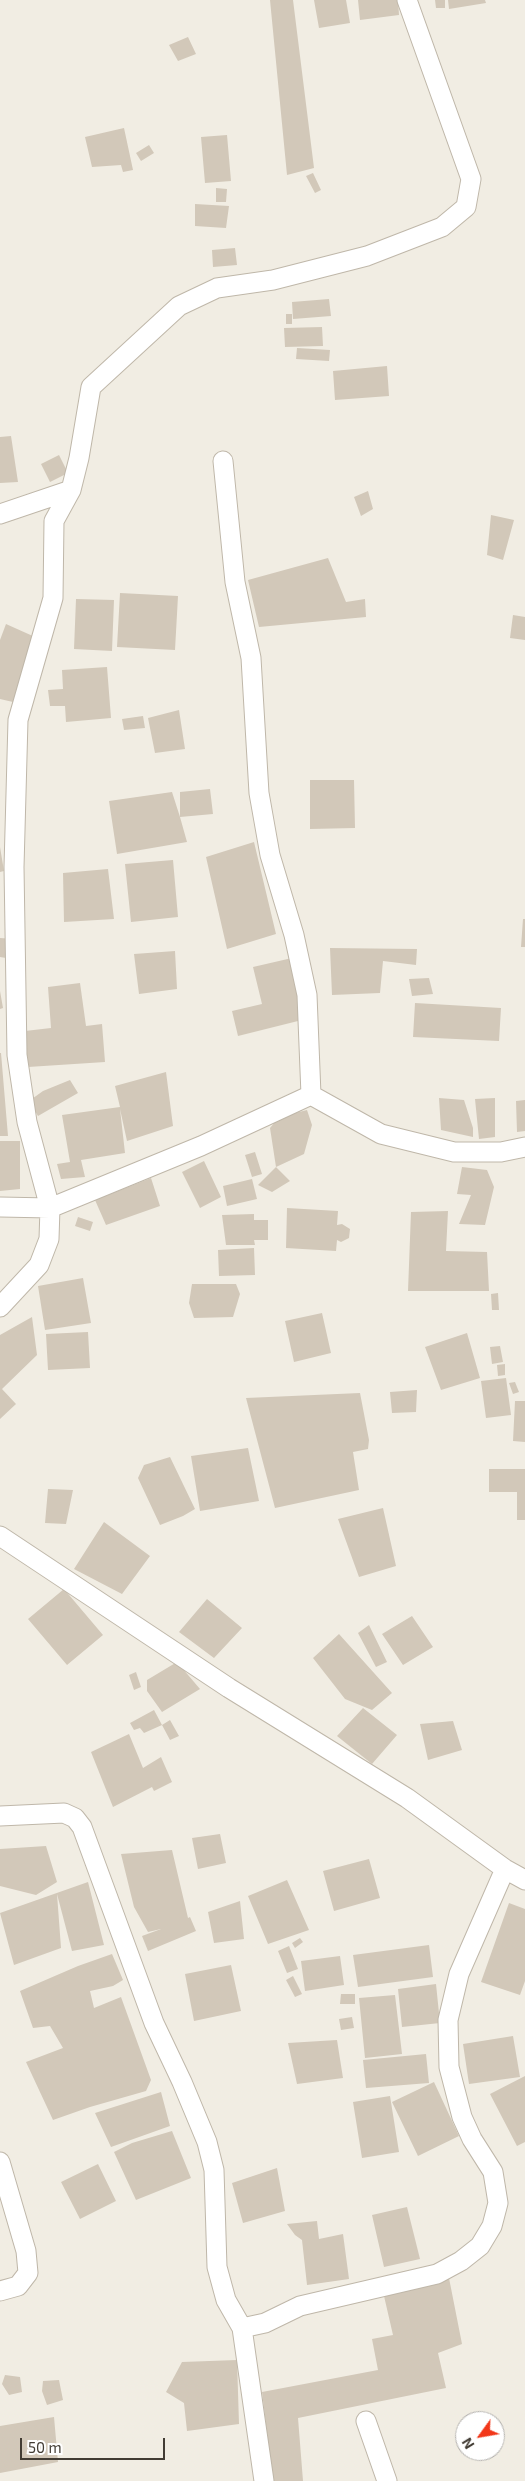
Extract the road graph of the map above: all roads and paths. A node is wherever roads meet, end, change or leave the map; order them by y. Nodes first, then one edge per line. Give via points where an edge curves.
1 (407, 0) edge
2 (223, 461) dead end
3 (71, 490) junction
4 (0, 514) edge
5 (311, 1095) junction
6 (525, 1147) edge
7 (0, 1207) edge
8 (50, 1208) junction
9 (0, 1307) edge
10 (0, 1536) edge
11 (0, 1816) edge
12 (505, 1869) junction
13 (525, 1880) edge
14 (0, 2162) edge
15 (0, 2291) edge
16 (242, 2328) junction
17 (366, 2421) dead end
18 (264, 2481) edge
19 (387, 2481) edge

1 - 3 street via 470,179 466,207 442,226 367,256 273,280 217,288 179,306 91,387
2 - 5 street via 235,582 251,658 259,792 270,855 294,936 307,995
3 - 4 street
3 - 8 street via 54,521 53,598 18,720 14,867 17,1056 27,1122
5 - 6 street via 381,1134 454,1152 500,1152
5 - 8 street via 201,1146
7 - 8 street
8 - 9 street via 49,1238 38,1265
10 - 12 street via 230,1688 407,1798
11 - 16 street via 64,1813 75,1818 82,1827 154,2023 207,2142 214,2170 217,2267 226,2300
12 - 13 street
12 - 16 street via 459,1974 448,2020 449,2068 462,2117 493,2172 498,2203 492,2226 480,2246 437,2274 300,2306 265,2323
14 - 15 street via 26,2251 28,2273 18,2286
16 - 18 street
17 - 19 street

